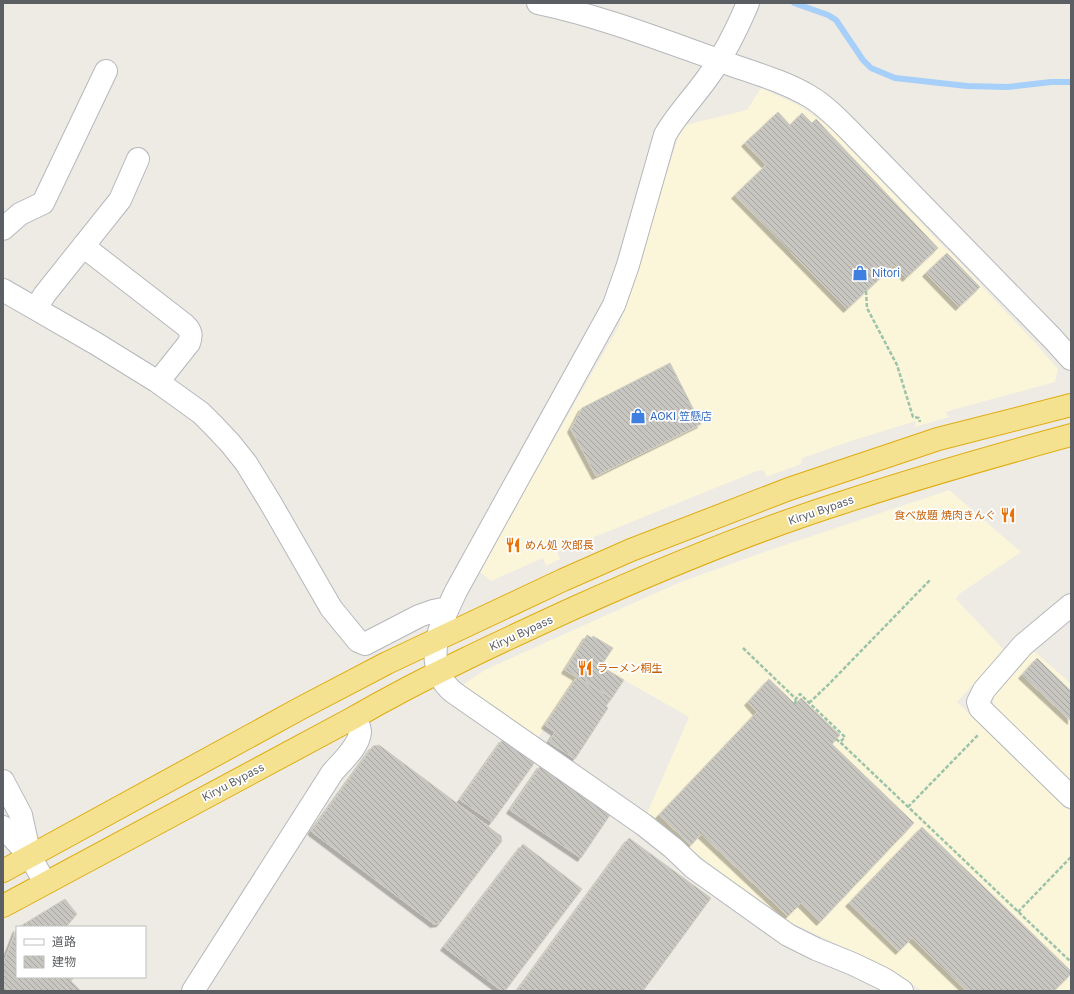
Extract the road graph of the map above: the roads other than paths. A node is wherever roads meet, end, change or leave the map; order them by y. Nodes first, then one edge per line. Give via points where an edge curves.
1 (538, 3) edge
2 (748, 3) edge
3 (719, 61) junction
4 (106, 71) dead end
5 (138, 159) dead end
6 (3, 229) edge
7 (83, 246) junction
8 (3, 290) edge
9 (36, 308) junction
10 (1071, 359) edge
11 (158, 382) junction
12 (1071, 405) edge
13 (1071, 435) edge
14 (1071, 605) edge
15 (448, 608) junction
16 (437, 640) junction
17 (438, 672) junction
18 (355, 717) junction
19 (3, 781) edge
20 (1071, 797) edge
21 (3, 827) edge
22 (30, 856) junction
23 (3, 871) edge
24 (45, 883) junction
25 (3, 906) edge
26 (193, 991) edge
27 (902, 991) edge

1 - 3 street via 571,10
2 - 3 street
3 - 10 street via 788,85 810,96 828,110
3 - 15 street via 665,135 614,305
4 - 6 street via 43,203 20,214
5 - 7 street via 120,200
7 - 9 street
7 - 11 street via 191,331 189,343
8 - 9 street
9 - 11 street
11 - 15 street via 201,413 246,463 331,608 358,641 365,644 419,616
12 - 16 highway via 938,439 789,490 631,550
13 - 17 highway, Kiryu Bypass via 950,468 773,527 634,581
14 - 20 street via 1023,645 984,690 978,702 980,708
15 - 16 street
16 - 17 street
16 - 22 highway via 294,712
17 - 18 highway, Kiryu Bypass
17 - 27 street via 442,681 453,692 644,825 694,868 782,930 816,949 884,979
18 - 24 highway, Kiryu Bypass
18 - 26 street via 360,730 359,739 332,773
19 - 22 street via 21,815
21 - 22 street
22 - 23 highway
22 - 24 street
24 - 25 highway, Kiryu Bypass

